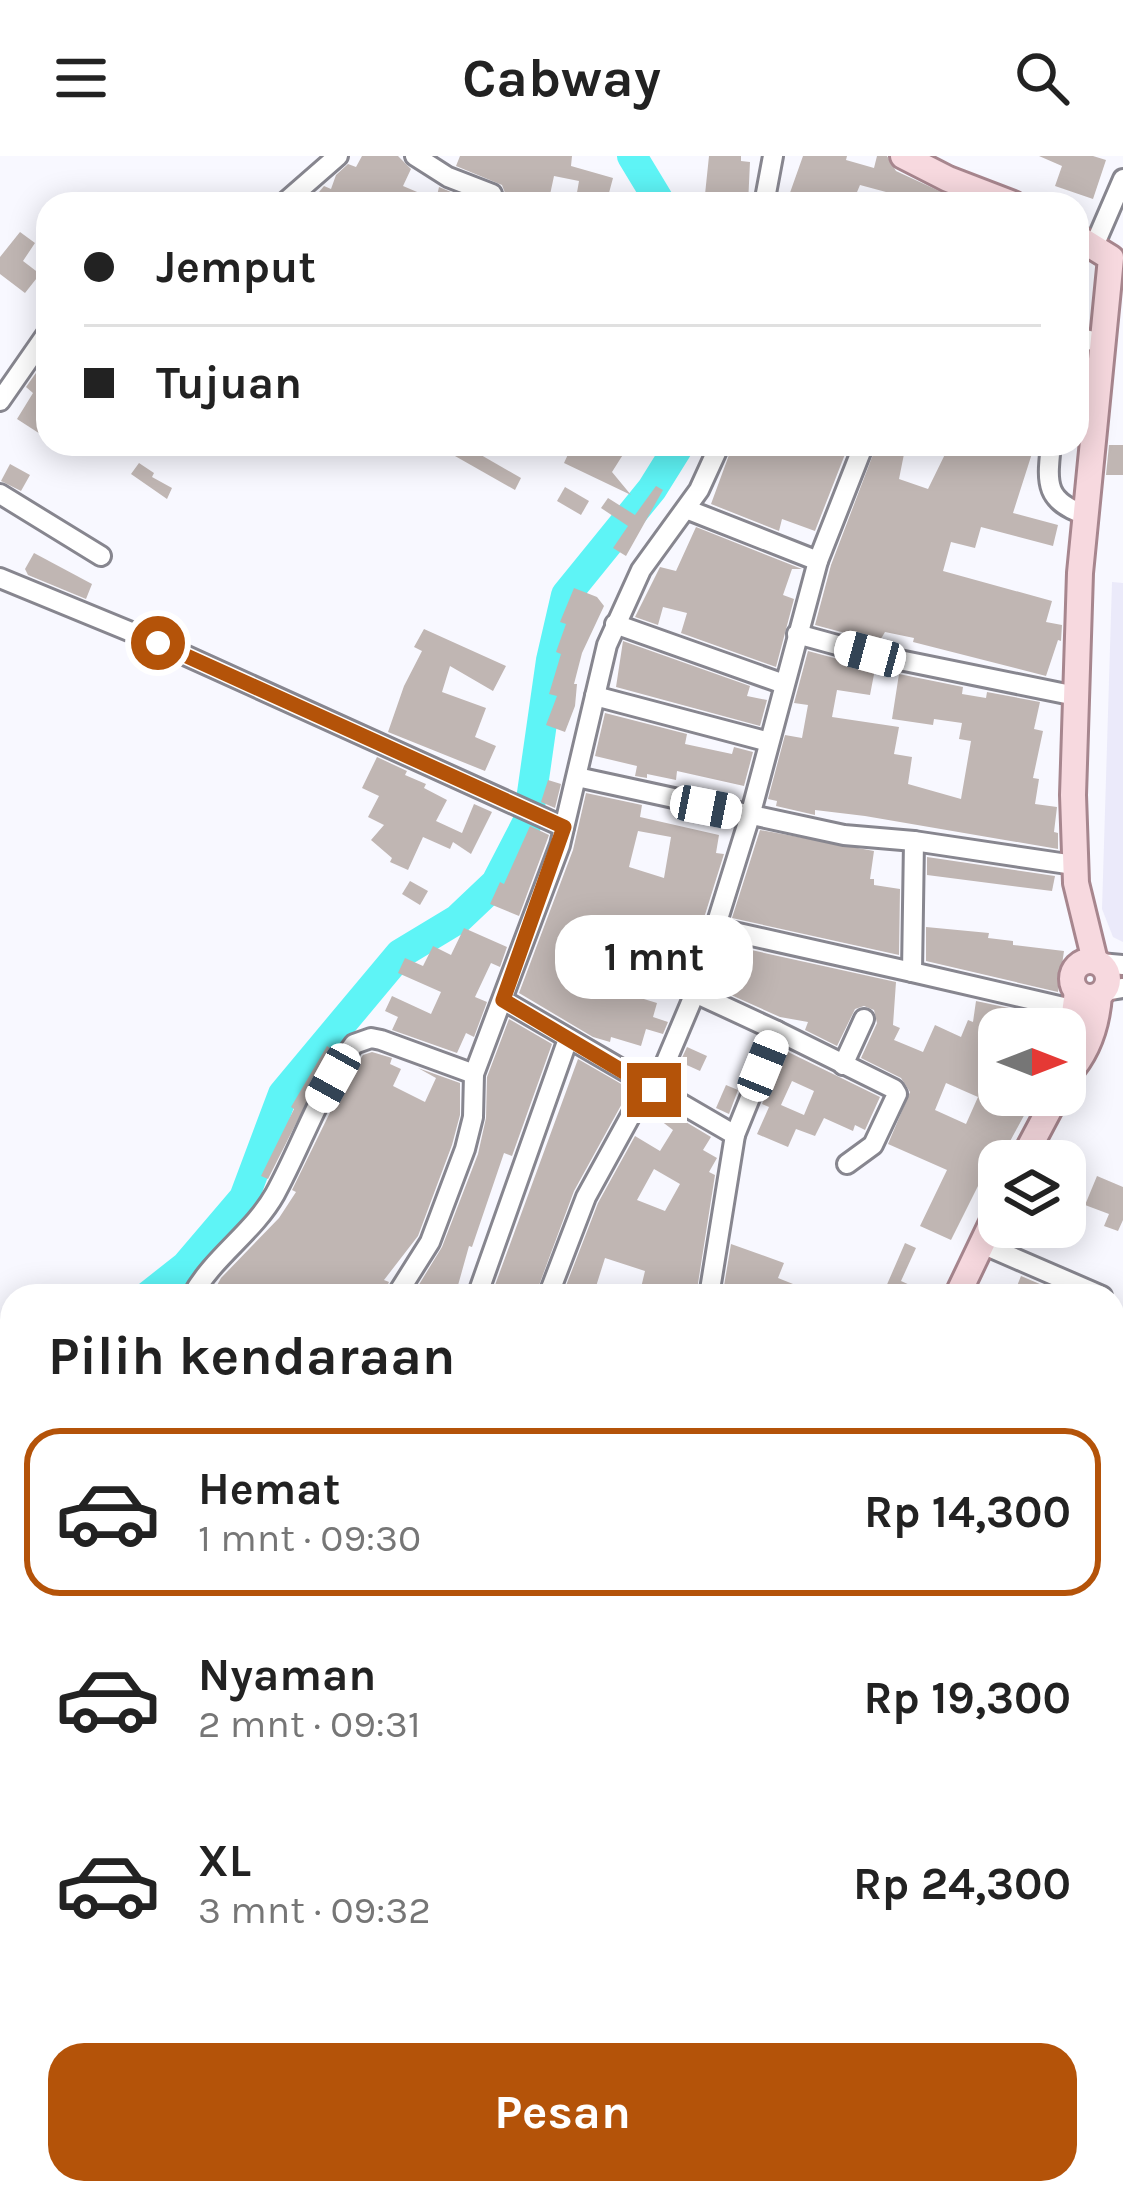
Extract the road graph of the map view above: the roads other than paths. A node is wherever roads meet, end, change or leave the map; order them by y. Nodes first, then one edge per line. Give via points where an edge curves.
1 (338, 156) edge
2 (415, 156) edge
3 (455, 156) edge
4 (773, 156) edge
5 (903, 156) edge
6 (448, 176) junction
7 (1123, 179) edge
8 (297, 192) edge
9 (487, 192) edge
10 (766, 192) edge
11 (985, 192) edge
12 (1101, 250) edge
13 (1089, 340) edge
14 (36, 349) edge
15 (0, 401) edge
16 (714, 456) edge
17 (859, 456) edge
18 (1050, 456) edge
19 (1086, 456) edge
20 (0, 494) edge
21 (686, 509) junction
22 (1085, 515) junction
23 (101, 556) dead end
24 (818, 561) junction
25 (0, 578) edge
26 (615, 624) junction
27 (797, 634) junction
28 (784, 684) junction
29 (595, 696) junction
30 (1076, 696) junction
31 (769, 742) junction
32 (577, 777) junction
33 (750, 816) junction
34 (556, 824) junction
35 (914, 841) junction
36 (1075, 874) junction
37 (716, 928) junction
38 (912, 972) junction
39 (1096, 981) edge
40 (695, 993) junction
41 (503, 1000) junction
42 (1086, 1012) edge
43 (864, 1019) dead end
44 (777, 1031) junction
45 (568, 1039) junction
46 (843, 1065) junction
47 (474, 1073) junction
48 (650, 1088) junction
49 (735, 1136) junction
50 (847, 1164) dead end
51 (980, 1248) edge
52 (991, 1248) edge
53 (200, 1284) edge
54 (404, 1284) edge
55 (481, 1284) edge
56 (553, 1284) edge
57 (711, 1284) edge
58 (963, 1284) edge
59 (1074, 1284) edge

1 - 8 street
2 - 6 street
3 - 6 street
4 - 10 street
5 - 11 main road
6 - 9 street
7 - 12 street
12 - 13 main road
14 - 15 street
16 - 21 street
17 - 24 street
18 - 22 street via 1058,503
19 - 22 main road
20 - 23 street
21 - 24 street
21 - 26 street via 641,570
22 - 30 main road
24 - 27 street
25 - 34 street
26 - 28 street
26 - 29 street
27 - 28 street
27 - 30 street
28 - 31 street
29 - 31 street
29 - 32 street
30 - 36 main road
31 - 33 street
32 - 33 street
32 - 34 street
33 - 35 street
33 - 37 street
34 - 41 street
35 - 36 street
35 - 38 street
36 - 39 main road
37 - 38 street
37 - 40 street
38 - 39 street
39 - 42 main road
40 - 44 street
40 - 48 street
41 - 45 street
41 - 47 street
43 - 46 street
44 - 46 street
44 - 49 street
45 - 48 street
45 - 55 street
46 - 50 street via 897,1094 873,1145
47 - 53 street via 381,1040 354,1044 274,1195
47 - 54 street via 465,1149 430,1242
48 - 49 street
48 - 56 street via 586,1197
49 - 57 street
51 - 58 main road
52 - 59 street

